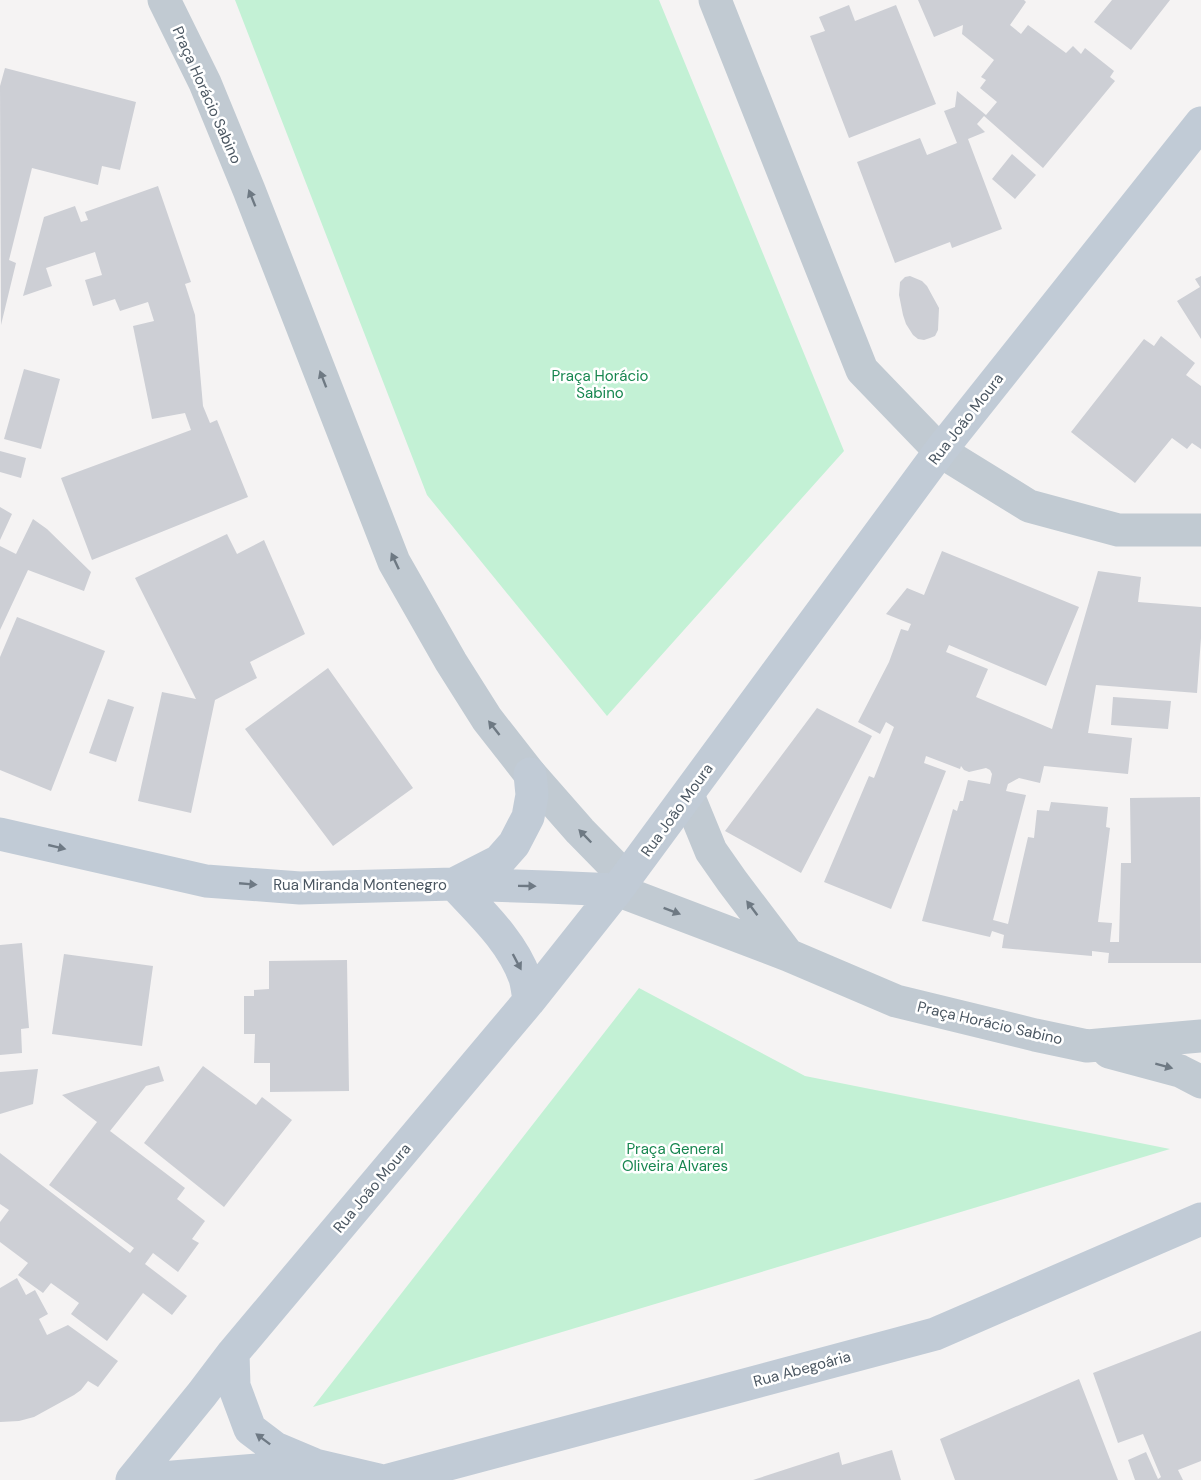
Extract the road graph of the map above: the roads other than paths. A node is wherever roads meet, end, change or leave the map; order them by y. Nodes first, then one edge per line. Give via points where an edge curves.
1 (164, 0) edge
2 (715, 0) edge
3 (1201, 123) edge
4 (940, 451) junction
5 (1201, 530) edge
6 (530, 774) junction
7 (688, 795) junction
8 (0, 834) edge
9 (454, 884) junction
10 (622, 884) junction
11 (788, 955) junction
12 (529, 1001) junction
13 (1201, 1036) edge
14 (1088, 1046) junction
15 (1201, 1082) edge
16 (1201, 1219) edge
17 (233, 1353) junction
18 (315, 1465) junction
19 (132, 1480) edge
20 (137, 1480) edge
21 (379, 1480) edge
22 (389, 1480) edge

6 -> 1 street, Praça Horácio Sabino via 487,719 394,562 249,190 205,83
2 - 4 street via 862,370
3 - 4 street, Rua João Moura
4 - 5 street via 1029,506 1118,530
4 - 7 street, Rua João Moura
6 - 9 street via 528,817 514,844 499,861
10 -> 6 street, Praça Horácio Sabino
7 - 10 street, Rua João Moura
11 -> 7 street, Praça Horácio Sabino via 711,851
8 -> 9 street, Rua Miranda Montenegro via 206,881 300,888
9 -> 10 street, Rua Miranda Montenegro
9 -> 12 street via 510,948 525,979
10 -> 11 street, Praça Horácio Sabino
10 - 12 street, Rua João Moura
11 - 14 street, Praça Horácio Sabino via 896,1001
12 - 17 street, Rua João Moura
13 - 14 street, Praça Horácio Sabino
14 -> 15 street via 1180,1071
16 - 22 street, Rua Abegoária via 935,1334
18 -> 17 street via 275,1448 250,1429 234,1386
17 - 19 street, Rua João Moura
18 - 20 street
18 - 21 street

